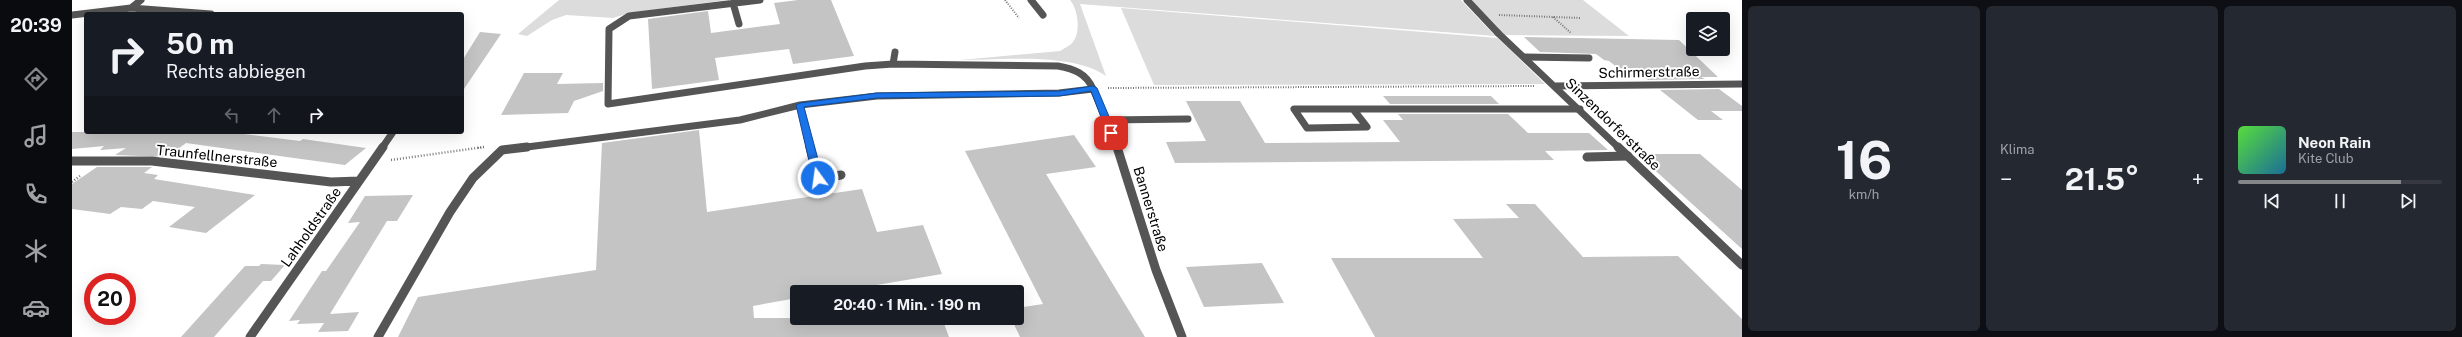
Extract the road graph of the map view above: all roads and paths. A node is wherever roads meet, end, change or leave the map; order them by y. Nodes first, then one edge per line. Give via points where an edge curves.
1 (141, 0) edge
2 (760, 0) edge
3 (1005, 0) edge
4 (1031, 0) edge
5 (1467, 0) edge
6 (733, 3) junction
7 (131, 8) junction
8 (102, 12) edge
9 (184, 12) edge
10 (84, 14) edge
11 (1043, 15) dead end
12 (1481, 15) junction
13 (72, 16) edge
14 (1553, 17) junction
15 (1019, 18) dead end
16 (1581, 18) dead end
17 (739, 24) dead end
18 (1571, 33) dead end
19 (896, 52) dead end
20 (1524, 57) junction
21 (1588, 58) dead end
22 (893, 64) junction
23 (1742, 84) edge
24 (1555, 86) junction
25 (1093, 88) junction
26 (800, 105) junction
27 (1353, 109) junction
28 (1580, 109) junction
29 (1188, 119) dead end
30 (1106, 120) junction
31 (392, 134) edge
32 (1628, 156) junction
33 (1587, 157) dead end
34 (72, 162) edge
35 (841, 175) dead end
36 (359, 181) junction
37 (1742, 265) edge
38 (250, 337) edge
39 (378, 337) edge
40 (1182, 337) edge

1 - 7 street
2 - 6 street
3 - 15 path
4 - 11 street
5 - 12 street, Sinzendorferstraße
6 - 17 street
6 - 22 street, Bannerstraße via 629,16 613,25 609,29 608,104
7 - 8 street
7 - 9 street
10 - 13 street
12 - 14 path
12 - 20 street, Sinzendorferstraße
14 - 16 path
14 - 18 path
19 - 22 street
20 - 21 street
20 - 24 street, Sinzendorferstraße
22 - 25 street, Bannerstraße via 1058,66 1082,72 1089,78
23 - 24 street, Schirmerstraße
24 - 25 path
24 - 28 street, Sinzendorferstraße
25 - 26 street via 1059,93 877,96
25 - 30 street, Bannerstraße
26 - 35 street via 818,178
26 - 39 street via 740,120 502,150 486,161 466,186 404,288
27 - 27 street via 1367,127 1307,128 1294,109
27 - 28 street
28 - 32 street, Sinzendorferstraße
29 - 30 street
30 - 40 street, Bannerstraße via 1122,158 1156,270
31 - 36 street, Lahholdstraße
32 - 33 street
32 - 37 street, Sinzendorferstraße
34 - 36 street, Traunfellnerstraße via 152,161 331,182
36 - 38 street, Lahholdstraße

